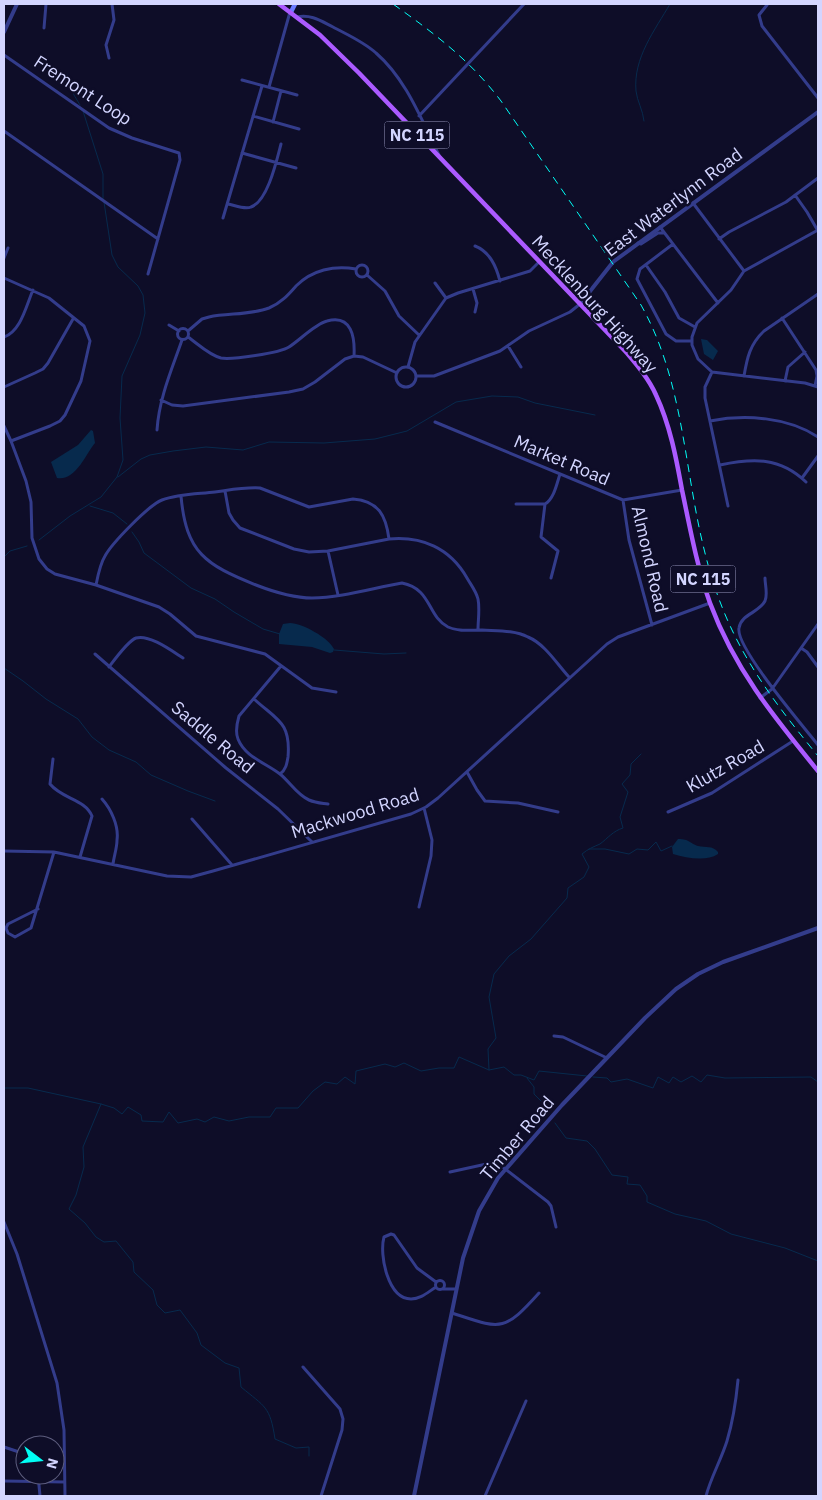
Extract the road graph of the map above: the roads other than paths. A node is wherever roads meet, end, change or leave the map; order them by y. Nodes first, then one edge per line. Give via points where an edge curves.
1 (16, 4) edge
2 (46, 4) edge
3 (112, 4) edge
4 (279, 4) edge
5 (295, 4) edge
6 (524, 4) edge
7 (767, 5) dead end
8 (291, 12) junction
9 (297, 17) junction
10 (44, 28) dead end
11 (4, 32) edge
12 (4, 55) edge
13 (109, 58) dead end
14 (242, 80) dead end
15 (262, 86) junction
16 (269, 87) junction
17 (282, 91) junction
18 (297, 96) dead end
19 (818, 98) edge
20 (818, 112) edge
21 (253, 116) junction
22 (419, 116) junction
23 (273, 122) junction
24 (299, 129) dead end
25 (4, 132) edge
26 (281, 144) dead end
27 (242, 153) junction
28 (441, 160) junction
29 (276, 162) junction
30 (296, 168) dead end
31 (818, 178) edge
32 (795, 195) junction
33 (692, 203) junction
34 (228, 204) junction
35 (223, 218) dead end
36 (660, 227) junction
37 (818, 231) edge
38 (663, 233) junction
39 (158, 239) junction
40 (719, 239) junction
41 (638, 243) junction
42 (673, 244) junction
43 (475, 246) dead end
44 (8, 248) dead end
45 (4, 258) edge
46 (539, 262) junction
47 (646, 265) junction
48 (356, 269) junction
49 (744, 271) junction
50 (148, 274) dead end
51 (367, 275) junction
52 (4, 278) edge
53 (500, 281) junction
54 (435, 283) dead end
55 (473, 289) junction
56 (33, 290) junction
57 (818, 296) edge
58 (446, 298) junction
59 (718, 303) junction
60 (580, 304) junction
61 (475, 312) dead end
62 (782, 318) junction
63 (73, 319) junction
64 (170, 325) dead end
65 (695, 327) junction
66 (179, 331) junction
67 (188, 331) junction
68 (419, 335) junction
69 (4, 337) edge
70 (188, 337) junction
71 (182, 340) junction
72 (692, 342) junction
73 (508, 346) junction
74 (805, 352) junction
75 (354, 356) junction
76 (408, 367) junction
77 (521, 367) dead end
78 (712, 372) junction
79 (397, 373) junction
80 (416, 376) junction
81 (744, 376) junction
82 (785, 381) junction
83 (817, 386) edge
84 (4, 387) edge
85 (161, 400) junction
86 (710, 421) junction
87 (435, 422) dead end
88 (4, 426) edge
89 (156, 430) dead end
90 (818, 438) edge
91 (11, 441) junction
92 (818, 456) edge
93 (720, 465) junction
94 (560, 474) junction
95 (802, 478) junction
96 (806, 482) dead end
97 (682, 490) junction
98 (225, 491) junction
99 (181, 496) junction
100 (623, 500) junction
101 (516, 504) dead end
102 (545, 504) junction
103 (728, 506) dead end
104 (389, 538) junction
105 (328, 551) junction
106 (551, 578) dead end
107 (765, 578) dead end
108 (96, 585) junction
109 (338, 595) junction
110 (710, 603) junction
111 (818, 624) edge
112 (652, 625) junction
113 (478, 630) junction
114 (801, 648) junction
115 (95, 654) dead end
116 (183, 658) dead end
117 (109, 666) junction
118 (282, 666) junction
119 (818, 667) edge
120 (569, 677) junction
121 (772, 689) junction
122 (336, 692) dead end
123 (760, 698) junction
124 (254, 699) junction
125 (794, 740) junction
126 (818, 745) edge
127 (53, 759) dead end
128 (818, 771) edge
129 (467, 772) junction
130 (280, 774) junction
131 (102, 799) dead end
132 (328, 804) dead end
133 (424, 808) junction
134 (558, 812) dead end
135 (668, 812) dead end
136 (192, 819) dead end
137 (312, 842) junction
138 (4, 851) edge
139 (54, 852) junction
140 (80, 857) junction
141 (113, 864) junction
142 (232, 865) junction
143 (419, 907) dead end
144 (38, 909) junction
145 (818, 928) edge
146 (554, 1036) dead end
147 (607, 1058) junction
148 (506, 1168) junction
149 (450, 1172) dead end
150 (4, 1222) edge
151 (556, 1227) dead end
152 (436, 1285) junction
153 (444, 1286) junction
154 (454, 1288) junction
155 (539, 1293) dead end
156 (452, 1312) junction
157 (303, 1367) dead end
158 (738, 1380) dead end
159 (526, 1401) dead end
160 (64, 1435) edge
161 (321, 1496) edge
162 (414, 1496) edge
163 (485, 1496) edge
164 (706, 1496) edge

1 - 11 street
2 - 10 street
3 - 13 street via 114,20 106,45
4 - 8 main road, Mecklenburg Highway / NC 115
5 - 8 main road
6 - 22 street
7 - 19 street via 759,15 762,26
8 - 9 main road, Mecklenburg Highway / NC 115
8 - 16 street
9 - 22 street via 306,15 319,20 375,52 400,80
9 - 28 main road, Mecklenburg Highway / NC 115 via 359,73
12 - 39 street, Fremont Loop via 109,128 179,154
14 - 15 street
15 - 16 street
15 - 21 street
16 - 17 street
17 - 18 street
17 - 23 street
20 - 33 street, East Waterlynn Road
21 - 23 street
21 - 27 street
22 - 28 street
23 - 24 street
25 - 39 street
26 - 29 street
27 - 29 street
27 - 34 street
28 - 46 main road, Mecklenburg Highway / NC 115
29 - 30 street
29 - 34 street via 268,187 255,205 247,208
31 - 32 street
32 - 37 street
32 - 40 street
33 - 36 street, East Waterlynn Road
33 - 40 street
34 - 35 street
36 - 38 street
36 - 41 street, East Waterlynn Road
37 - 49 street
38 - 41 street via 658,232
38 - 42 street
39 - 50 street, Fremont Loop
40 - 49 street
41 - 60 street, East Waterlynn Road via 613,262
42 - 47 street
42 - 59 street
43 - 53 street via 490,257
44 - 45 street
46 - 53 street via 530,271
46 - 60 main road, Mecklenburg Highway / NC 115
47 - 65 street via 679,318
47 - 72 street via 640,269 637,279 666,334 676,341
48 - 51 street via 359,276
48 - 51 street via 364,265 368,269
48 - 67 street via 332,268 316,272 272,306 259,311 209,317
49 - 59 street
51 - 68 street via 385,291 399,316
52 - 56 street
53 - 55 street
54 - 58 street
55 - 58 street
55 - 61 street via 477,303
56 - 63 street via 49,298
56 - 69 street via 17,326
57 - 62 street
58 - 68 street
59 - 65 street
60 - 73 street, East Waterlynn Road
60 - 97 main road, Mecklenburg Highway / NC 115 via 637,365 656,394 672,438
62 - 74 street
62 - 81 street via 757,337 749,350
63 - 84 street via 43,369
63 - 91 street via 84,326 90,341 81,381 67,410 60,421
64 - 66 street
65 - 72 street
66 - 67 street via 184,328
66 - 71 street via 178,336
67 - 70 street
68 - 76 street
70 - 71 street
70 - 75 street via 216,356 231,358 284,350 322,323 334,320 351,330 355,342
71 - 85 street
72 - 78 street via 694,353
73 - 77 street
73 - 80 street, East Waterlynn Road via 434,376
74 - 82 street via 788,367
74 - 83 street via 816,370
75 - 79 street
75 - 85 street via 311,384 289,392 183,406
76 - 79 street
76 - 80 street
78 - 81 street
78 - 86 street via 705,387
79 - 80 street via 397,381 404,387 413,384
81 - 82 street
82 - 83 street
85 - 89 street
86 - 90 street via 732,417 784,422
86 - 93 street
87 - 94 street, Market Road
88 - 91 street
91 - 108 street via 30,498 32,538 39,559 56,574
92 - 95 street
93 - 95 street via 744,460 773,462
93 - 103 street
94 - 100 street, Market Road
94 - 102 street via 552,496
95 - 96 street
97 - 100 street, Market Road
97 - 110 main road, Mecklenburg Highway / NC 115
98 - 99 street
98 - 104 street via 260,488 309,507 353,499 366,501 384,517
98 - 105 street via 229,513 240,528 294,549
99 - 108 street via 155,503 117,541 105,556
99 - 109 street via 185,526 191,540 204,558 215,566 290,596
100 - 112 street, Almond Road via 629,540
101 - 102 street
102 - 106 street via 541,537 558,552
104 - 105 street
104 - 113 street via 425,542 453,559 477,594
105 - 109 street
107 - 121 street via 764,602 743,619 738,634
108 - 118 street via 159,607 196,636 265,654
109 - 113 street via 409,584 422,592 445,625 457,630
110 - 112 street, Mackwood Road
110 - 123 main road, Mecklenburg Highway / NC 115 via 729,648
111 - 114 street
112 - 120 street, Mackwood Road via 618,637
113 - 120 street via 526,636 543,647
114 - 119 street
114 - 121 street
115 - 117 street, Saddle Road
116 - 117 street via 153,641 136,638
117 - 137 street, Saddle Road via 226,768 278,808
118 - 122 street via 312,688
118 - 124 street
120 - 129 street, Mackwood Road
121 - 123 street
121 - 126 street
123 - 125 main road, Mecklenburg Highway / NC 115
124 - 130 street via 287,730 287,762
124 - 130 street via 240,716 237,738 253,757
125 - 128 main road, Mecklenburg Highway / NC 115
125 - 135 street, Klutz Road via 712,793
127 - 140 street via 50,784 90,810 92,816
129 - 133 street, Mackwood Road
129 - 134 street via 485,801 518,803
130 - 132 street via 307,800
131 - 141 street via 116,825 118,840
133 - 137 street, Mackwood Road
133 - 143 street via 431,848
136 - 142 street
137 - 142 street, Mackwood Road
138 - 139 street, Mackwood Road
139 - 140 street, Mackwood Road
139 - 144 street
140 - 141 street, Mackwood Road
141 - 142 street, Mackwood Road via 176,878
144 - 144 street via 8,924 8,933 15,937 31,928
145 - 147 street, Timber Road via 732,958 698,974 661,1002
146 - 147 street via 563,1037
147 - 148 street, Timber Road
148 - 149 street via 491,1163
148 - 151 street via 548,1202
148 - 154 street, Timber Road via 485,1198 472,1226
150 - 160 street via 57,1383
152 - 152 street via 424,1296 412,1299 394,1290 383,1258 384,1238 394,1235 417,1268
152 - 153 street via 438,1289
152 - 153 street via 440,1280
153 - 154 street
154 - 156 street, Timber Road
155 - 156 street via 514,1319 501,1325 486,1324
156 - 162 street, Timber Road
157 - 161 street via 340,1409 343,1418
158 - 164 street via 729,1435
159 - 163 street

